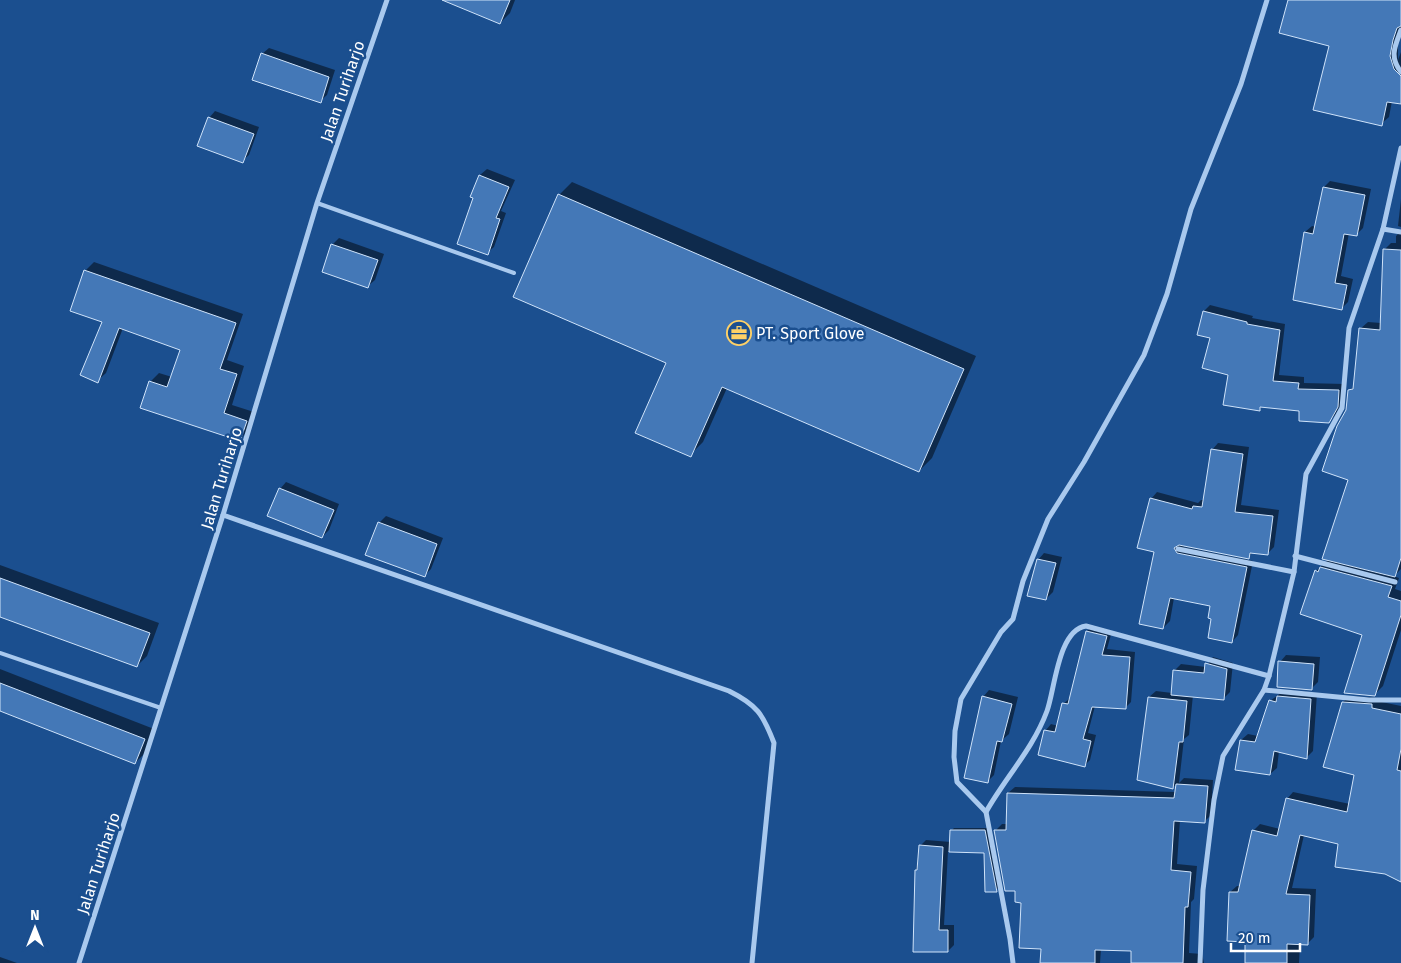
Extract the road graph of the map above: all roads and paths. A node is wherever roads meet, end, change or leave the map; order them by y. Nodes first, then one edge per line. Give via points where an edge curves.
1 (387, 0) edge
2 (1267, 0) edge
3 (1401, 30) edge
4 (1401, 72) edge
5 (1401, 148) edge
6 (317, 203) junction
7 (1383, 229) junction
8 (1401, 232) edge
9 (514, 273) dead end
10 (223, 515) junction
11 (1178, 549) dead end
12 (1296, 556) junction
13 (1294, 572) junction
14 (1396, 582) dead end
15 (0, 652) edge
16 (1269, 676) junction
17 (1264, 690) junction
18 (1401, 700) edge
19 (160, 708) junction
20 (986, 812) junction
21 (79, 963) edge
22 (752, 963) edge
23 (1013, 963) edge
24 (1200, 963) edge

1 - 6 street, Jalan Turiharjo
2 - 20 street via 1241,84 1194,201 1168,294 1144,355 1048,519 1023,582 1013,619 1001,632 961,699 955,731 956,782
3 - 4 street via 1393,57
5 - 7 street
6 - 9 lane
6 - 10 street, Jalan Turiharjo
7 - 8 street
7 - 12 street via 1348,328 1342,408 1306,474
10 - 19 street, Jalan Turiharjo
10 - 22 street via 729,691 749,701 761,713 774,743
11 - 13 street
12 - 13 street
12 - 14 street
13 - 16 street
15 - 19 lane
16 - 17 street
16 - 20 street via 1086,626 1077,627 1064,646 1047,712 1033,741
17 - 18 street
17 - 24 street via 1223,756 1204,881
19 - 21 street, Jalan Turiharjo
20 - 23 street

